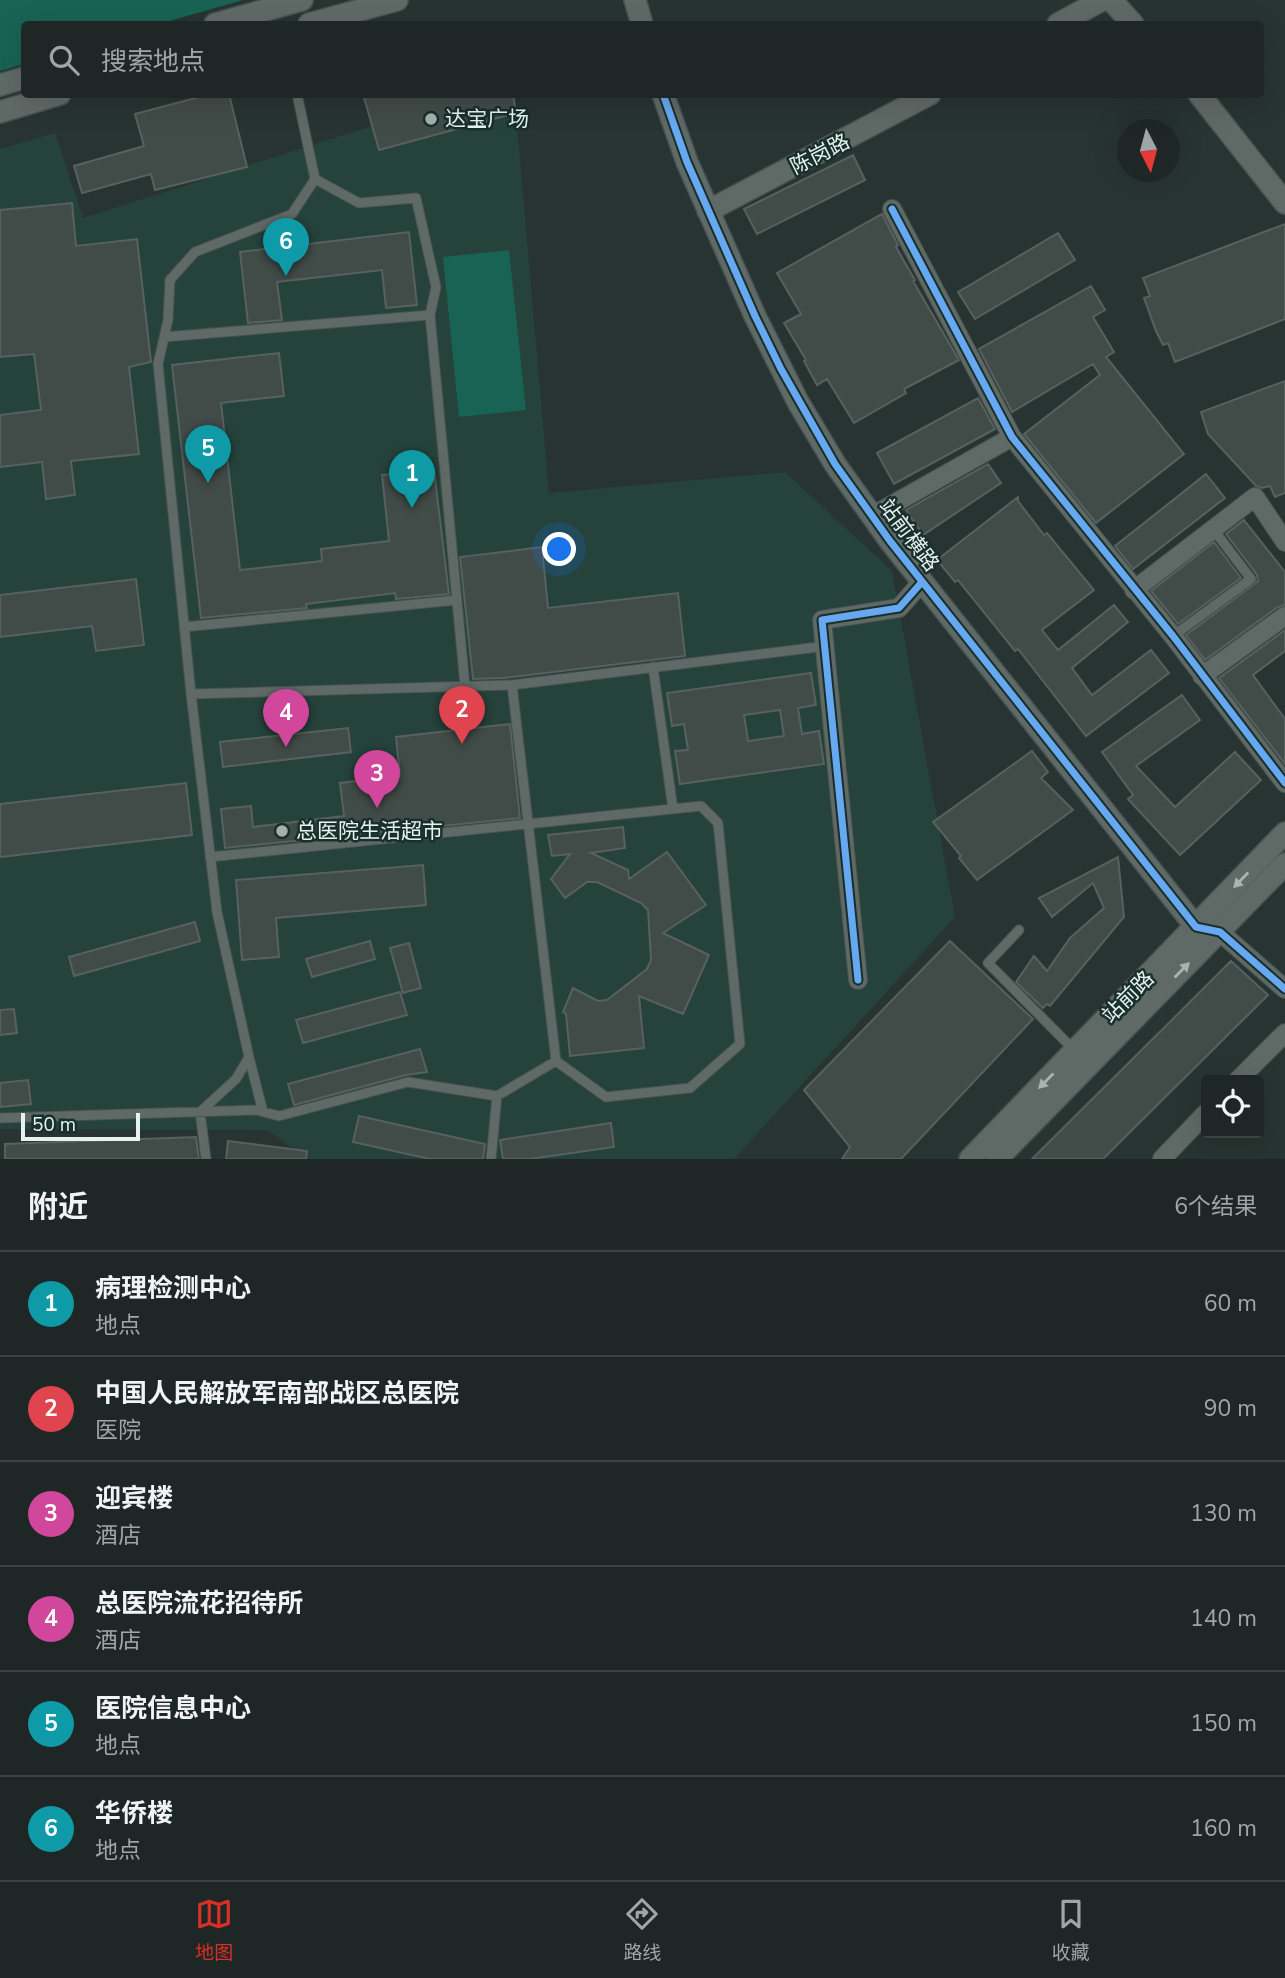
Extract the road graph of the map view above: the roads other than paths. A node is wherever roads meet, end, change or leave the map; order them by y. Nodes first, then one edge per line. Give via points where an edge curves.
1 (302, 0) edge
2 (397, 0) edge
3 (635, 0) edge
4 (1102, 0) edge
5 (1111, 0) edge
6 (226, 21) edge
7 (320, 21) edge
8 (641, 21) edge
9 (1064, 21) edge
10 (1130, 21) edge
11 (21, 79) edge
12 (0, 85) edge
13 (47, 98) edge
14 (298, 98) edge
15 (664, 98) edge
16 (922, 98) edge
17 (1202, 98) edge
18 (0, 112) edge
19 (315, 179) junction
20 (1285, 202) edge
21 (892, 209) dead end
22 (708, 211) junction
23 (430, 315) junction
24 (164, 337) junction
25 (1012, 437) junction
26 (872, 516) junction
27 (1213, 529) junction
28 (1285, 542) edge
29 (922, 582) junction
30 (1134, 590) junction
31 (457, 600) junction
32 (1285, 616) edge
33 (184, 627) junction
34 (1173, 636) junction
35 (826, 646) junction
36 (653, 667) junction
37 (1202, 676) junction
38 (512, 685) junction
39 (465, 686) junction
40 (191, 694) junction
41 (1285, 783) edge
42 (673, 809) junction
43 (528, 824) junction
44 (1285, 834) edge
45 (210, 857) junction
46 (1285, 864) edge
47 (1196, 927) junction
48 (1019, 930) dead end
49 (1220, 932) junction
50 (858, 980) dead end
51 (1285, 989) edge
52 (1285, 1033) edge
53 (1075, 1051) junction
54 (249, 1057) junction
55 (556, 1061) junction
56 (1243, 1075) edge
57 (498, 1096) junction
58 (200, 1112) junction
59 (263, 1112) junction
60 (0, 1118) edge
61 (1201, 1118) edge
62 (206, 1159) edge
63 (491, 1159) edge
64 (970, 1159) edge
65 (997, 1159) edge
66 (1161, 1159) edge

1 - 6 street
2 - 7 street
3 - 8 street
4 - 9 street
5 - 10 street
11 - 12 street
13 - 18 street
14 - 19 lane
15 - 22 street, 站前横路
16 - 22 street, 陈岗路
17 - 20 street
19 - 23 lane via 359,203 416,198 436,287
19 - 24 lane via 292,214 195,252 170,280
21 - 25 street
22 - 26 street, 站前横路 via 798,402
23 - 24 lane
23 - 31 lane
24 - 33 lane via 158,364
25 - 26 street
25 - 30 street
26 - 29 street, 站前横路
27 - 28 street via 1255,497
27 - 30 street
27 - 34 lane via 1251,579
29 - 35 street via 899,608 822,620
29 - 47 street, 站前横路
30 - 34 street
31 - 33 lane
31 - 39 lane
32 - 37 street
33 - 40 lane
34 - 37 street
35 - 36 lane
35 - 50 street
36 - 38 lane
36 - 42 lane
37 - 41 street
38 - 39 lane
38 - 43 lane
39 - 40 lane
40 - 45 lane
42 - 43 lane
42 - 55 lane via 701,806 718,823 740,1044 690,1088 606,1097
43 - 45 lane
43 - 55 lane
44 -> 47 street, 站前路
45 - 54 lane via 217,912
46 - 49 street, 站前路
47 - 49 street
47 - 53 street, 站前路
48 - 53 lane via 988,963
49 - 51 street
65 -> 49 street, 站前路
52 - 56 street
53 -> 64 street, 站前路
54 - 58 lane via 236,1079
54 - 59 lane
55 - 57 lane
57 - 59 lane via 408,1082 279,1116
57 - 63 lane
58 - 59 lane
58 - 60 lane
58 - 62 lane
61 - 66 street

